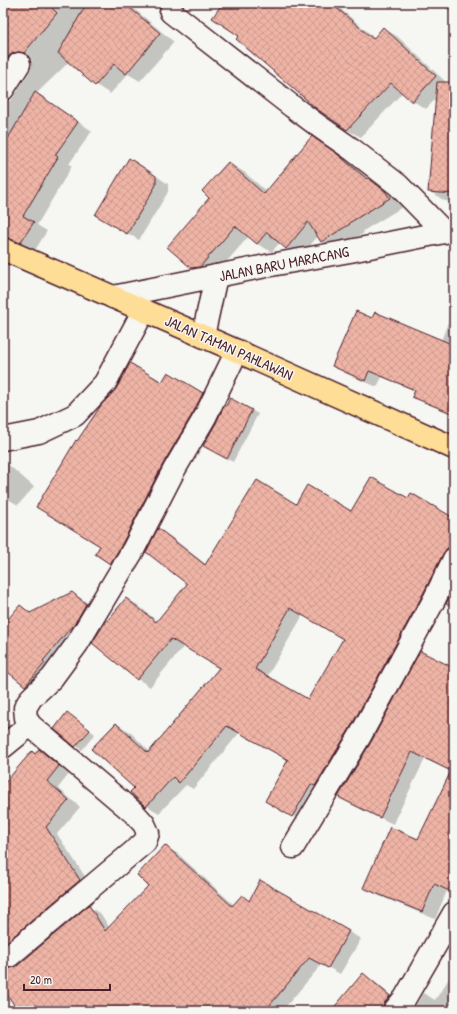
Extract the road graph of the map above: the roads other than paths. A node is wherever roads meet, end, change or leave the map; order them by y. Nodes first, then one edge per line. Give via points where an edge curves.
1 (171, 12) dead end
2 (19, 64) dead end
3 (3, 89) edge
4 (449, 231) edge
5 (3, 248) edge
6 (216, 276) junction
7 (113, 297) junction
8 (144, 310) junction
9 (202, 336) junction
10 (237, 351) junction
11 (3, 439) edge
12 (454, 448) edge
13 (454, 559) edge
14 (30, 725) junction
15 (3, 747) edge
16 (293, 847) dead end
17 (454, 914) edge
18 (9, 956) dead end
19 (394, 1011) edge

1 - 4 street via 398,185
2 - 3 street
4 - 6 street, JALAN BARU MARACANG
5 - 7 main road, JALAN TAMAN PAHLAWAN
6 - 7 street, JALAN BARU MARACANG
6 - 9 street
7 - 8 main road, JALAN TAMAN PAHLAWAN
8 - 9 main road, JALAN TAMAN PAHLAWAN
8 - 11 street via 105,383 75,415 39,432
9 - 10 main road, JALAN TAMAN PAHLAWAN
10 - 12 main road, JALAN TAMAN PAHLAWAN
10 - 14 street via 205,418 174,470 132,552 76,644 52,678 31,698 25,708
13 - 16 street via 364,729
14 - 15 street
14 - 18 street via 134,813 148,833 145,842
17 - 19 street via 405,998

